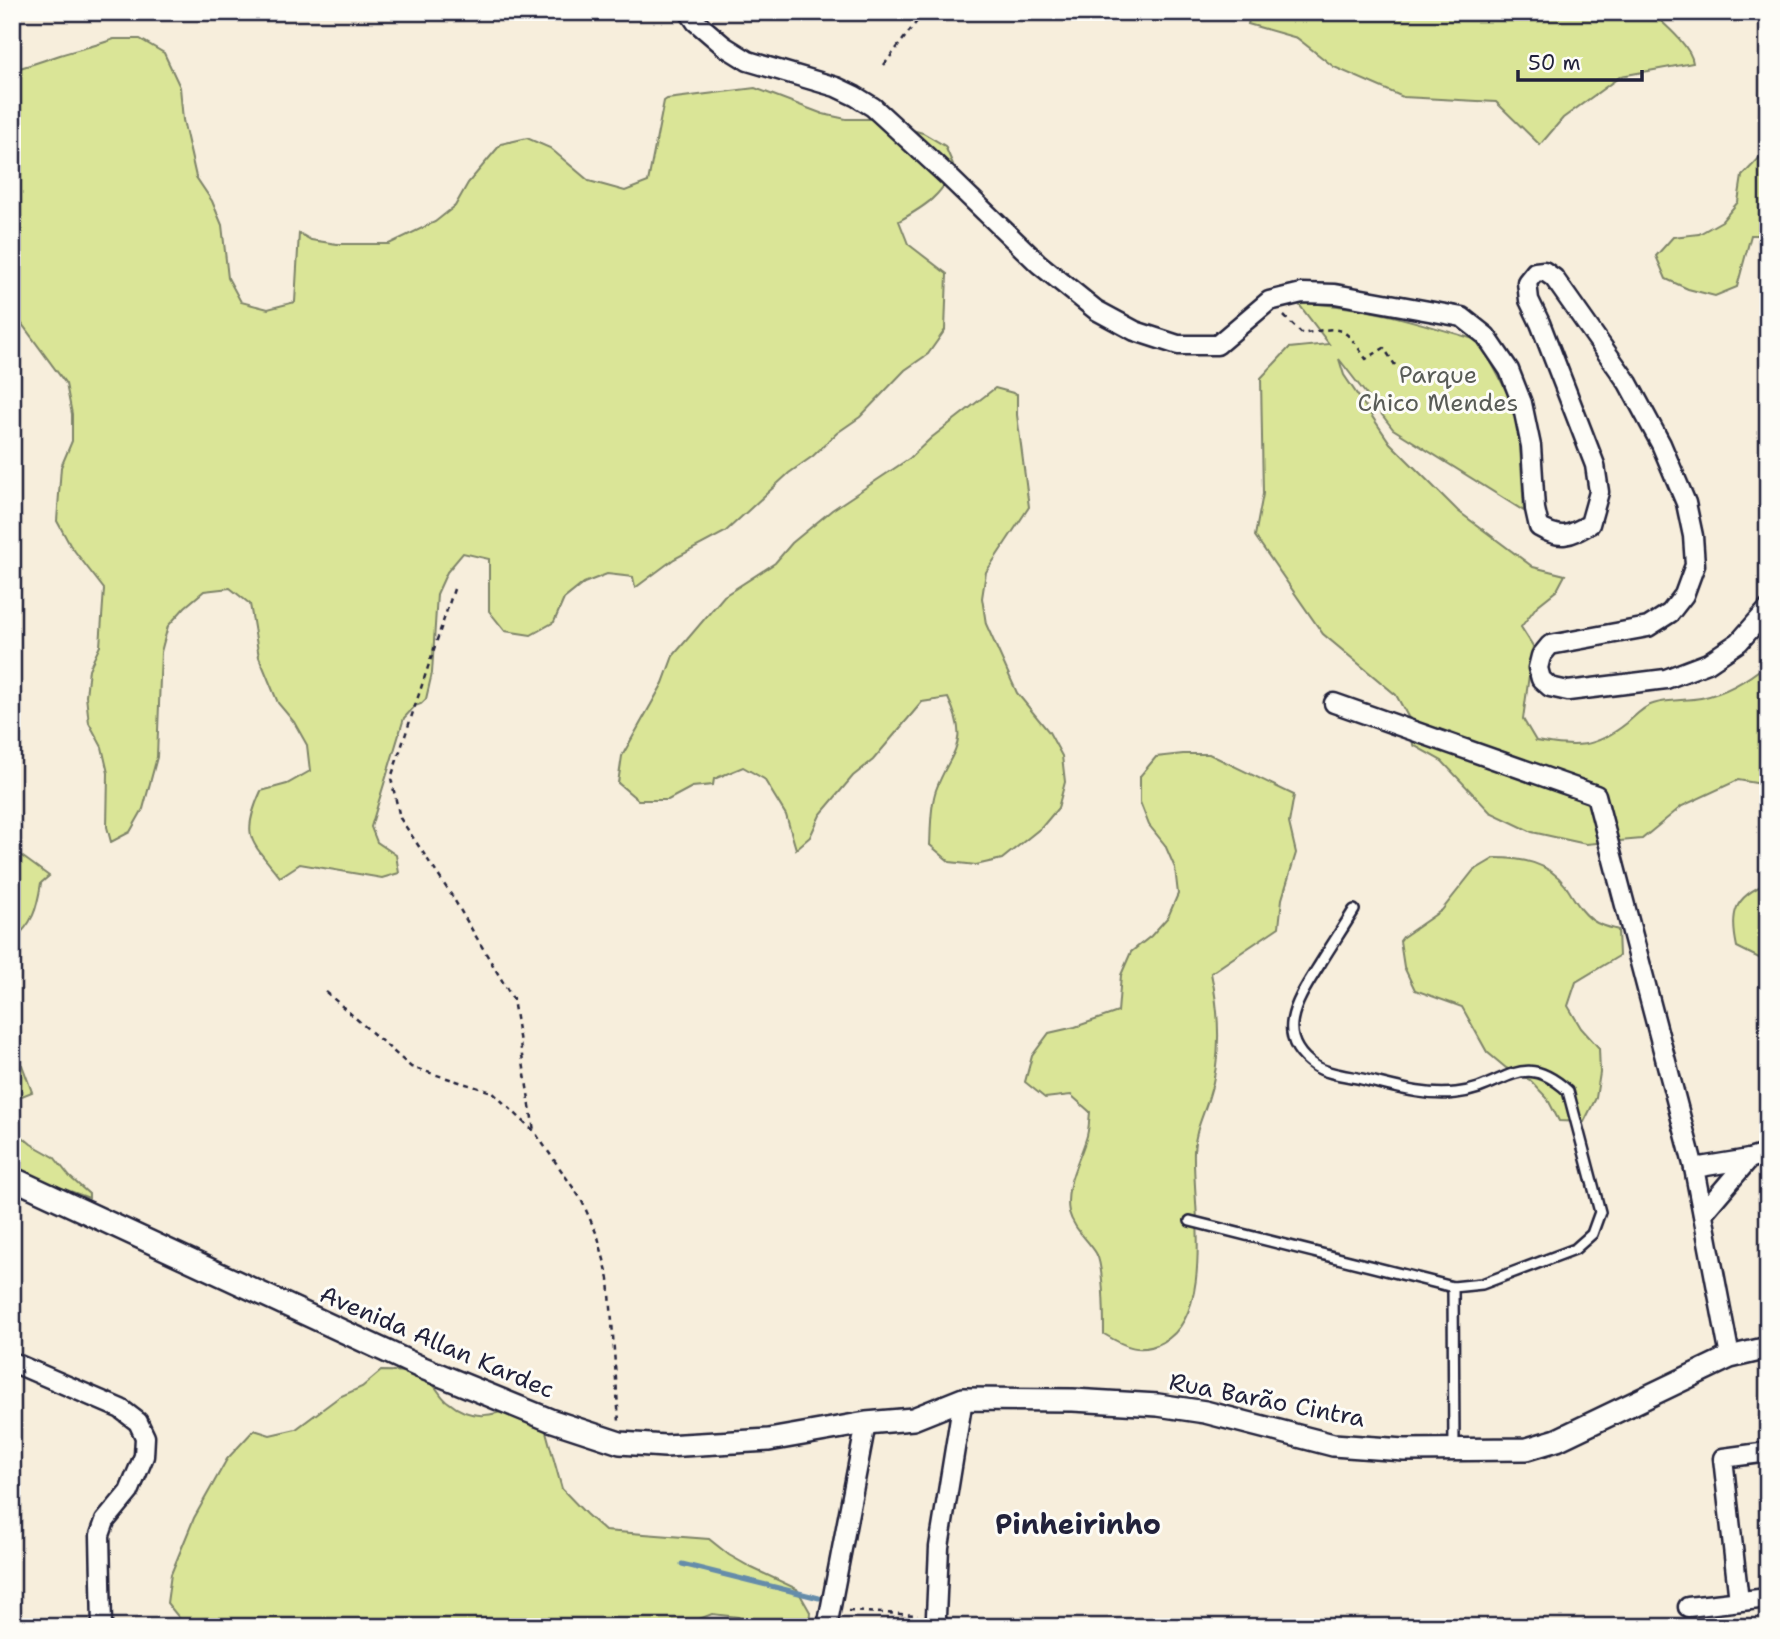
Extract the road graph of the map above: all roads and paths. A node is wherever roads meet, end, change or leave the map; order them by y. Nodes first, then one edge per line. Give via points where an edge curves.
1 (689, 12) edge
2 (924, 12) edge
3 (884, 65) dead end
4 (1269, 301) junction
5 (1395, 365) dead end
6 (454, 589) dead end
7 (1768, 610) edge
8 (1334, 703) dead end
9 (1354, 910) dead end
10 (326, 992) dead end
11 (534, 1131) junction
12 (1768, 1153) edge
13 (1749, 1159) junction
14 (1694, 1168) junction
15 (12, 1178) edge
16 (1703, 1213) junction
17 (1191, 1221) dead end
18 (1453, 1287) junction
19 (1768, 1348) edge
20 (1730, 1357) junction
21 (12, 1362) edge
22 (963, 1399) junction
23 (866, 1423) junction
24 (620, 1443) junction
25 (1454, 1450) junction
26 (1768, 1452) edge
27 (1768, 1598) edge
28 (1740, 1601) junction
29 (1688, 1607) dead end
30 (829, 1618) edge
31 (936, 1621) edge
32 (102, 1627) edge

1 - 4 street via 724,46 748,61 836,87 873,107 1039,264 1096,310 1135,331 1178,345 1217,345
2 - 3 path
4 - 5 path via 1302,334 1330,328 1349,334 1366,359 1384,348
4 - 7 street via 1302,293 1335,294 1462,317 1486,336 1509,370 1522,403 1539,527 1555,536 1590,524 1599,492 1587,442 1529,300 1527,282 1535,272 1544,271 1553,278 1628,383 1661,444 1686,503 1695,565 1684,595 1670,613 1648,626 1550,645 1538,667 1541,679 1550,687 1568,691 1666,679 1708,663 1739,642
6 - 11 path via 391,778 400,818 513,999
8 - 14 street via 1596,796
9 - 18 lane via 1297,1000 1292,1019 1299,1050 1317,1067 1426,1093 1456,1093 1489,1086 1511,1073 1533,1071 1554,1078 1569,1091 1600,1212 1592,1234 1575,1249 1482,1284
10 - 11 path via 411,1067 492,1092
11 - 24 path via 581,1199 601,1248 609,1279
12 - 13 street
13 - 14 street
13 - 16 street
14 - 16 street
15 - 24 street, Avenida Allan Kardec via 418,1366
16 - 20 street
17 - 18 lane
18 - 25 lane
19 - 20 street, Rua Barão Cintra
20 - 25 street, Rua Barão Cintra via 1557,1440 1527,1449
21 - 32 street via 121,1409 138,1422 145,1437 144,1455 128,1492 100,1535
22 - 23 street, Rua Barão Cintra via 913,1419
22 - 25 street, Rua Barão Cintra via 1158,1405 1205,1412 1333,1445
22 - 31 street via 939,1547
23 - 24 street, Avenida Allan Kardec via 769,1440 665,1446
23 - 30 street
26 - 28 street via 1723,1458
27 - 28 street
28 - 29 street
30 - 31 path

